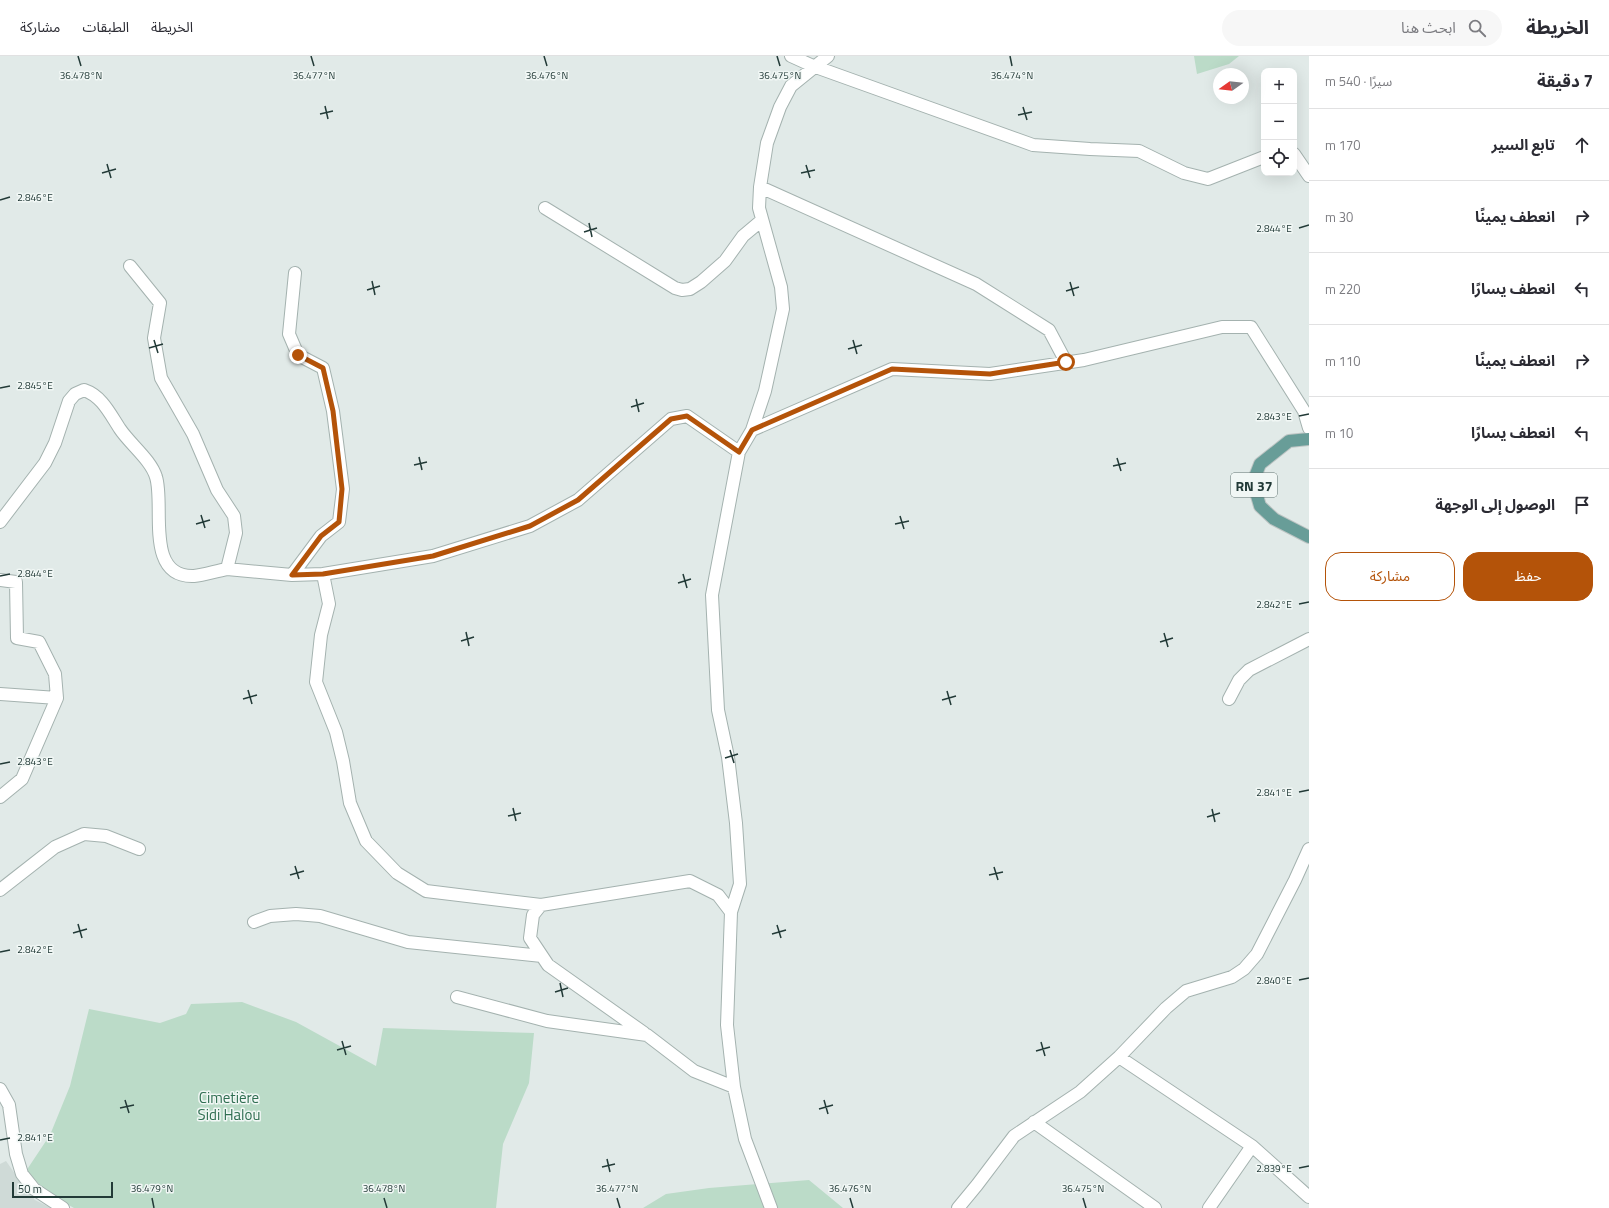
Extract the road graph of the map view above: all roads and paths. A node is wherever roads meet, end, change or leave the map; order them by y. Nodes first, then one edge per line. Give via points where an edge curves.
1 (791, 56) edge
2 (828, 56) edge
3 (813, 66) junction
4 (1261, 158) edge
5 (1297, 158) edge
6 (1309, 176) edge
7 (760, 187) junction
8 (545, 208) dead end
9 (762, 220) junction
10 (130, 266) dead end
11 (295, 273) dead end
12 (1066, 362) junction
13 (1309, 428) edge
14 (752, 430) junction
15 (1309, 439) edge
16 (739, 452) junction
17 (0, 522) edge
18 (1309, 537) edge
19 (227, 569) junction
20 (323, 574) junction
21 (292, 575) junction
22 (0, 580) edge
23 (1309, 639) edge
24 (0, 694) edge
25 (57, 698) junction
26 (1229, 699) dead end
27 (0, 797) edge
28 (139, 849) dead end
29 (1309, 849) edge
30 (0, 890) edge
31 (541, 905) junction
32 (731, 912) junction
33 (254, 922) dead end
34 (542, 956) junction
35 (457, 997) dead end
36 (647, 1035) junction
37 (1118, 1057) junction
38 (734, 1087) junction
39 (0, 1089) edge
40 (1034, 1122) junction
41 (1252, 1146) junction
42 (1309, 1197) edge
43 (63, 1208) edge
44 (771, 1208) edge
45 (958, 1208) edge
46 (1155, 1208) edge
47 (1209, 1208) edge

1 - 3 street
2 - 3 street
3 - 4 street via 1033,145 1139,151 1184,173 1208,179
3 - 7 street via 791,86 780,107 767,144
5 - 6 street
7 - 9 street via 759,208
7 - 12 street via 976,284 1049,330
8 - 9 street via 682,290 701,282 725,260 743,236
9 - 14 street via 781,287 783,309 765,391
10 - 19 street via 160,303 154,338 161,378 194,434 216,490 234,516 236,533
11 - 21 street via 289,334 298,355 323,368 333,411 342,489 339,522 321,536
12 - 13 street via 1222,327 1251,327 1304,411
12 - 14 street via 990,374 892,369
14 - 16 street
15 - 18 main road, RN 37 via 1289,441 1265,459 1260,464 1253,482 1260,506 1274,519
16 - 20 street via 687,416 671,419 578,500 530,526 433,556
16 - 32 street via 712,595 718,710 728,757 740,884
17 - 19 street via 45,463 69,401 75,394 84,390 93,393 104,405 122,433 150,465 156,476 160,491 158,534 162,552 171,568 179,574 193,576
19 - 21 street
20 - 21 street
20 - 31 street via 329,604 321,635 316,682 336,732 350,803 366,841 397,873 426,891
22 - 25 street via 16,582 17,638 39,642 55,674
23 - 26 street via 1249,670 1239,680
24 - 25 street
25 - 27 street via 22,779
28 - 30 street via 106,836 84,834 55,847
29 - 37 street via 1257,954 1244,969 1232,977 1186,991
31 - 32 street via 690,881 718,895
31 - 34 street via 533,915 530,938
32 - 38 street via 727,1025
33 - 34 street via 270,916 320,916 408,942
34 - 36 street via 548,965
35 - 36 street via 547,1021
36 - 38 street via 694,1071
37 - 40 street via 1080,1092
37 - 41 street
38 - 44 street via 745,1139
39 - 43 street via 9,1105 16,1154 22,1174 34,1189
40 - 45 street via 1014,1136
40 - 46 street
41 - 42 street
41 - 47 street

